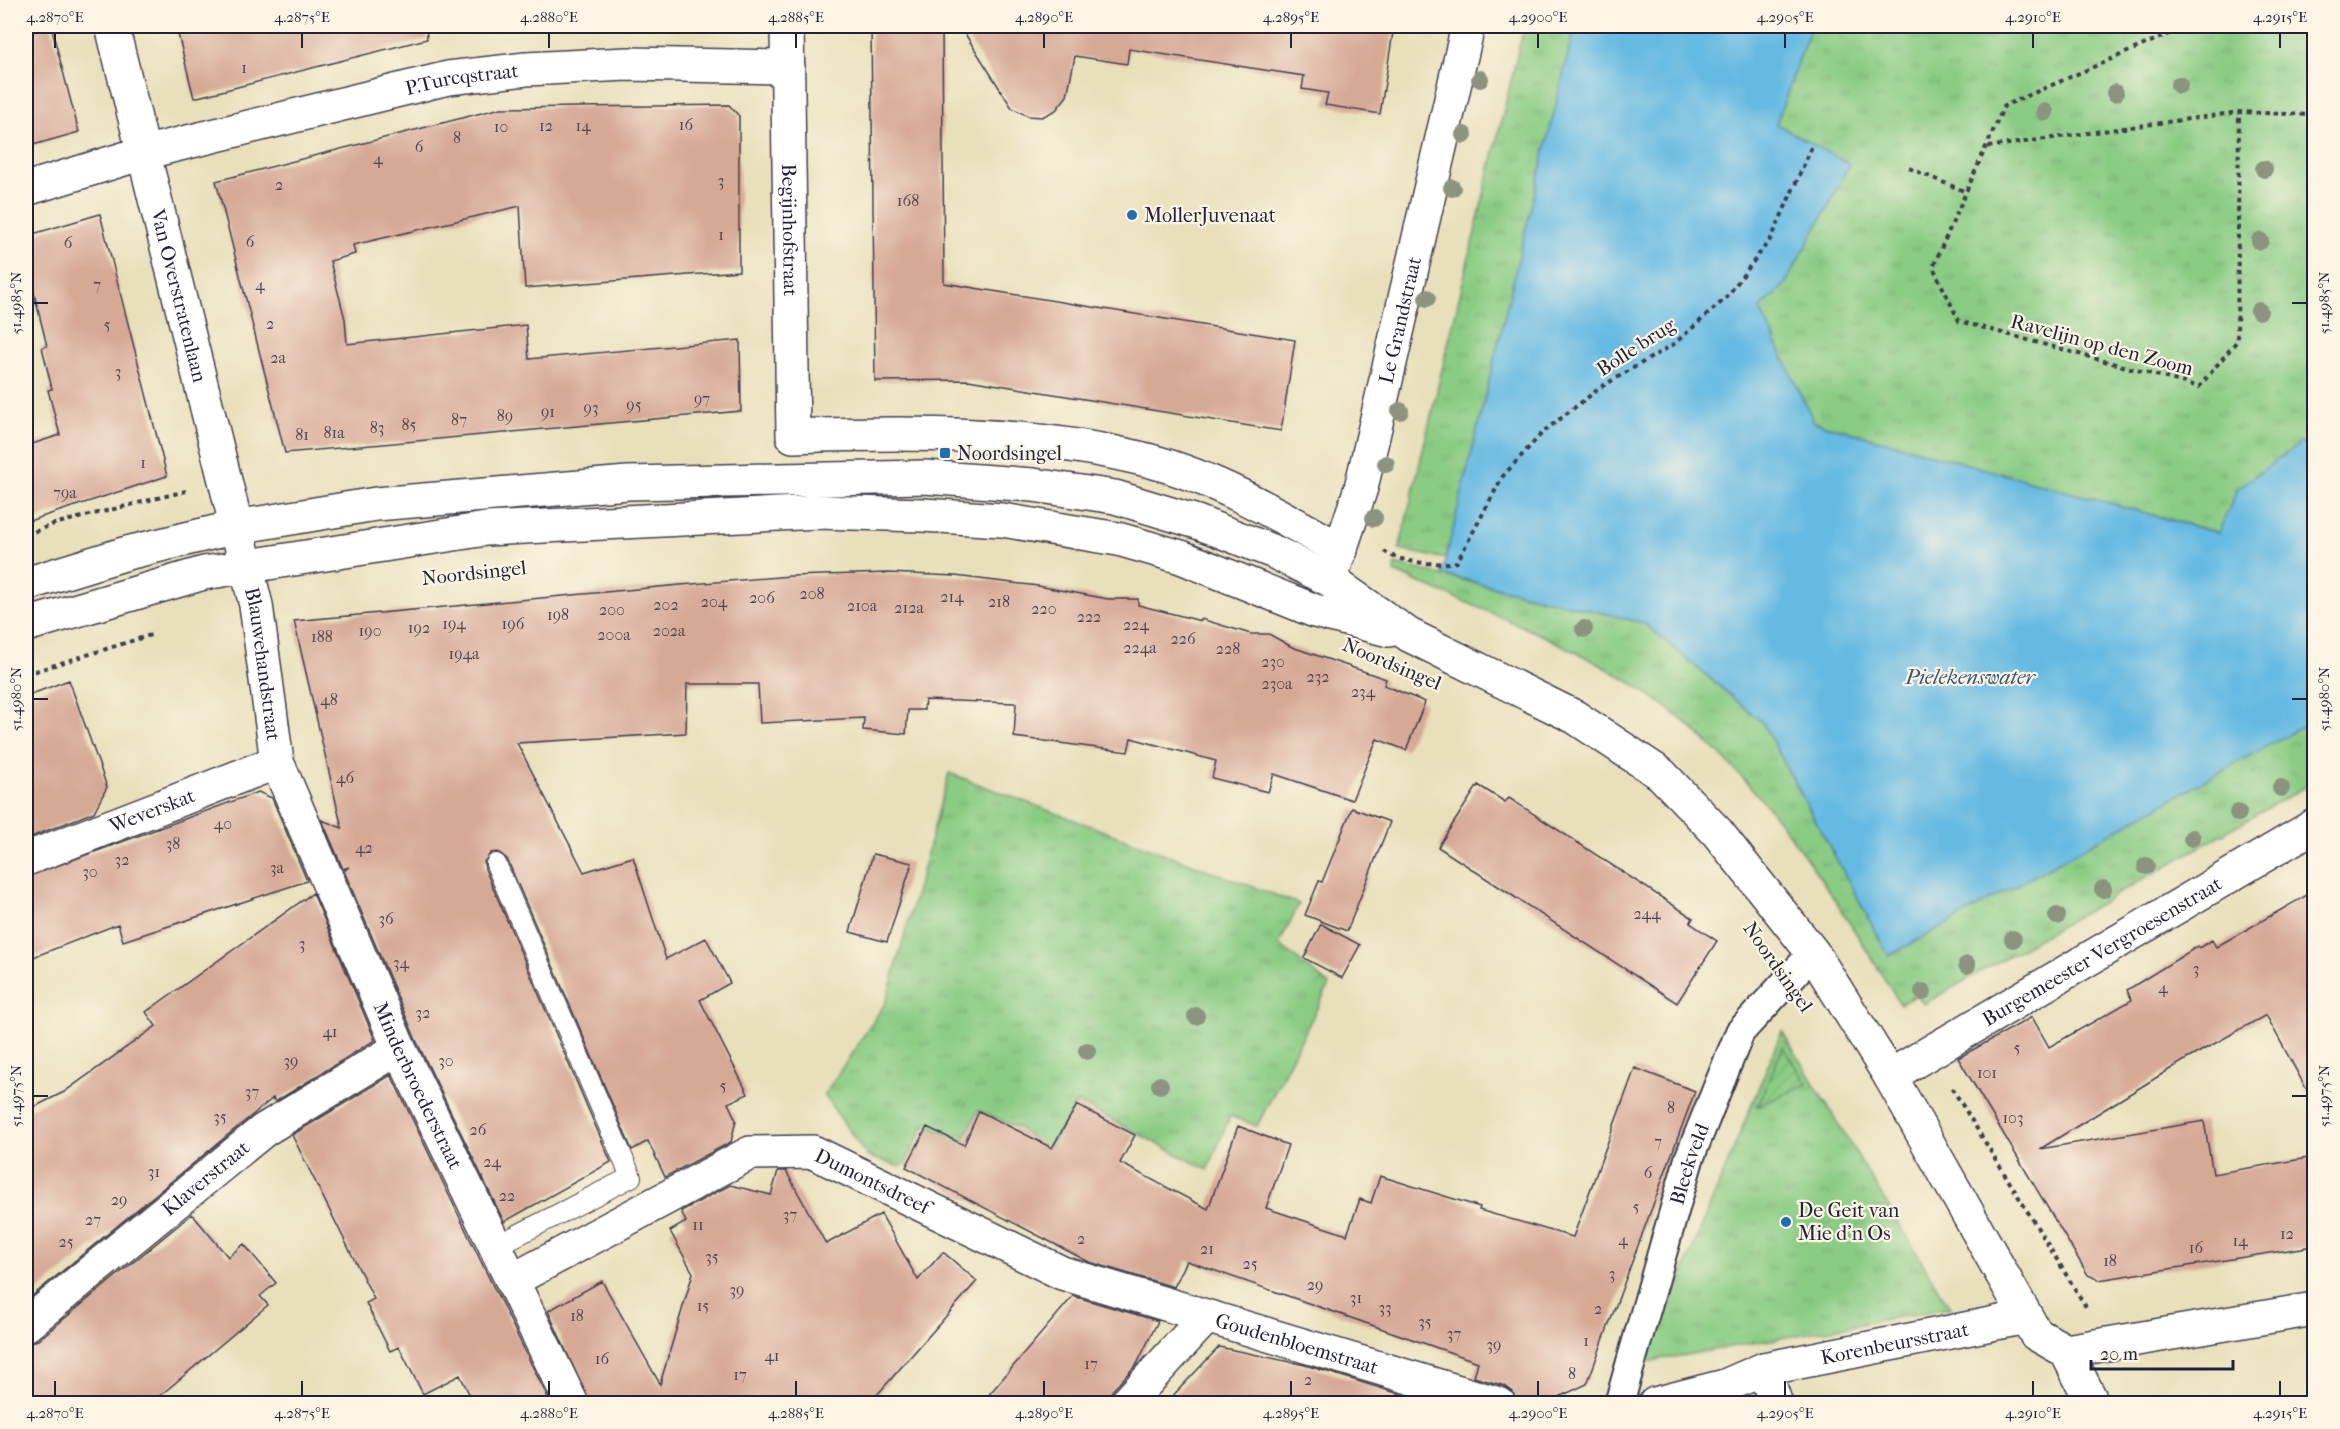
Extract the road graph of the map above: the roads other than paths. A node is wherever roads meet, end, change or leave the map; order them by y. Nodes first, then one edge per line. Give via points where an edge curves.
1 (112, 26) edge
2 (787, 26) edge
3 (1468, 26) edge
4 (788, 67) junction
5 (143, 153) junction
6 (26, 189) edge
7 (236, 527) junction
8 (1341, 550) junction
9 (247, 565) junction
10 (1330, 580) junction
11 (26, 584) edge
12 (1315, 611) junction
13 (26, 625) edge
14 (1409, 635) junction
15 (277, 762) junction
16 (2314, 826) edge
17 (26, 859) edge
18 (496, 864) dead end
19 (1813, 953) junction
20 (399, 1048) junction
21 (1890, 1076) junction
22 (496, 1246) junction
23 (513, 1280) junction
24 (2314, 1309) edge
25 (1206, 1317) junction
26 (2026, 1317) junction
27 (26, 1325) edge
28 (2066, 1352) junction
29 (1764, 1369) junction
30 (572, 1404) edge
31 (1126, 1404) edge
32 (1499, 1404) edge
33 (1619, 1404) edge
34 (1654, 1404) edge
35 (1776, 1404) edge
36 (2093, 1404) edge

1 - 5 street, Van Overstratenlaan
2 - 4 street, Begijnhofstraat
3 - 8 street, Le Grandstraat via 1361,488
4 - 5 street, P.Turcqstraat via 627,64 448,78
4 - 8 street, Begijnhofstraat via 792,436 911,432 990,436 1147,460 1220,485
5 - 6 street, P.Turcqstraat
5 - 7 street, Van Overstratenlaan
7 - 9 street, Van Overstratenlaan
7 - 10 street, Noordsingel via 376,504 562,488 925,477 1033,485 1115,497 1197,522 1274,552
7 - 11 street, Noordsingel via 127,553
8 - 10 street, Le Grandstraat
9 - 12 street, Noordsingel via 486,529 818,512 923,515 1002,520 1118,538 1181,557
9 - 13 street, Noordsingel via 204,573
9 - 15 street, Blauwehandstraat
10 - 12 street, Le Grandstraat
10 - 14 street, Noordsingel
12 - 14 street, Noordsingel
14 - 19 street, Noordsingel via 1575,717 1661,774 1717,832
15 - 17 street, Weverskat
15 - 20 street, Minderbroederstraat
16 - 21 street, Burgemeester Vergroesenstraat
18 - 22 lane via 631,1177
19 - 21 street, Noordsingel
19 - 33 street, Bleekveld via 1740,1032 1689,1159
20 - 22 street, Minderbroederstraat
20 - 27 street, Klaverstraat via 264,1130
21 - 26 street, Noordsingel
22 - 23 street, Minderbroederstraat
23 - 25 street, Dumontsdreef via 750,1153 813,1152 1062,1273
23 - 30 street, Minderbroederstraat
24 - 28 street
25 - 31 street, Goudenbloemstraat
25 - 32 street, Goudenbloemstraat
26 - 28 street, Noordsingel via 2036,1334
26 - 29 street, Korenbeursstraat
28 - 36 street
29 - 34 street, Korenbeursstraat via 1725,1386
29 - 35 street

